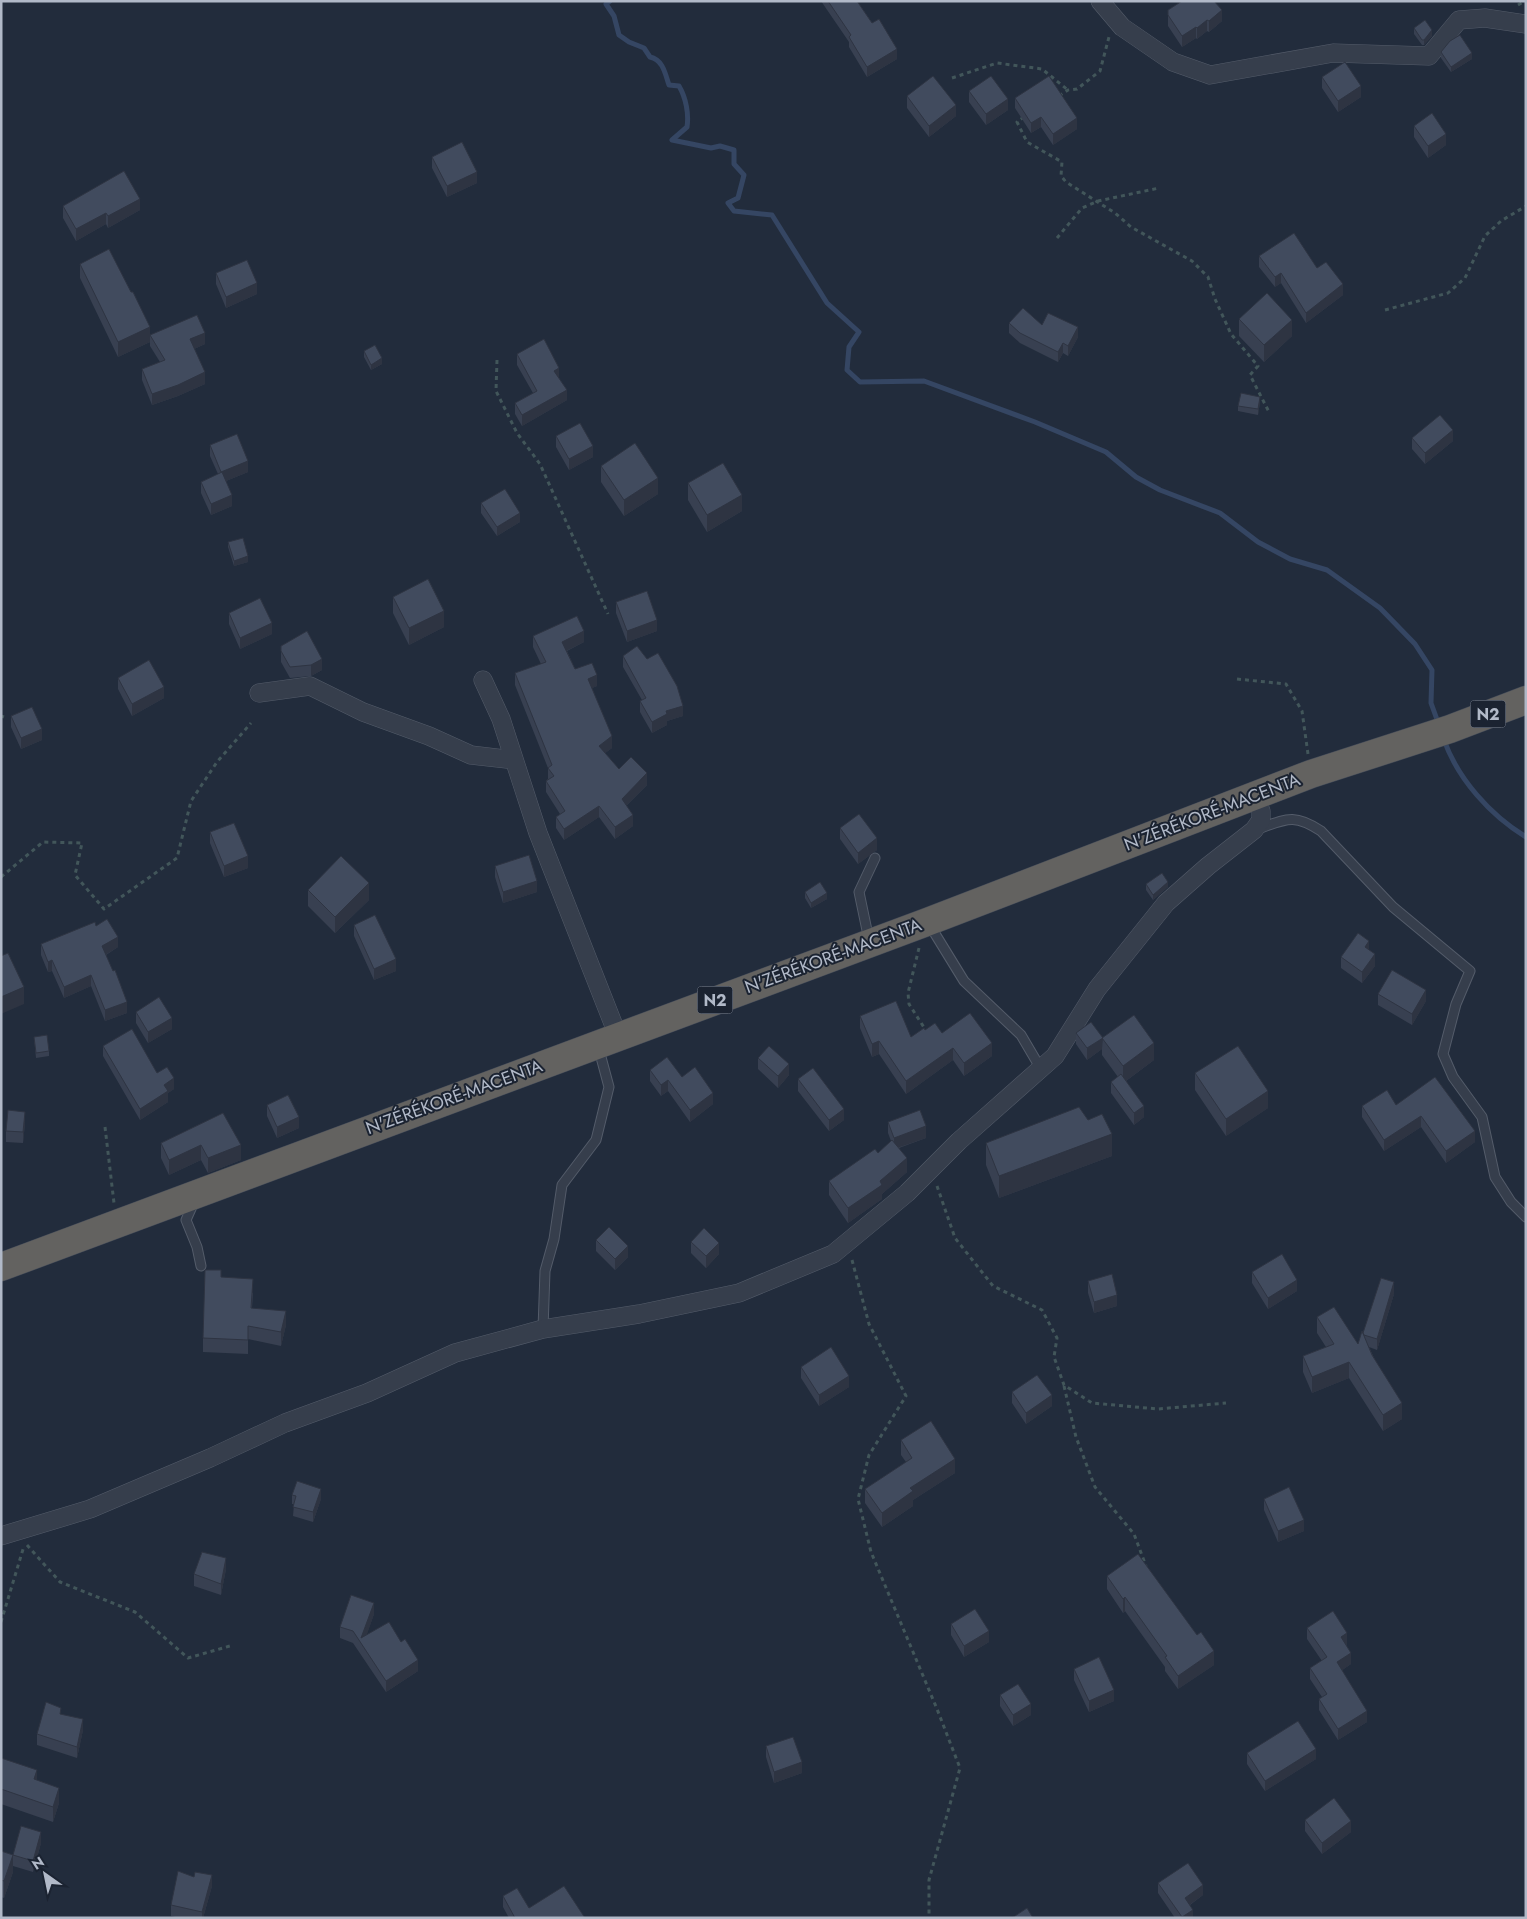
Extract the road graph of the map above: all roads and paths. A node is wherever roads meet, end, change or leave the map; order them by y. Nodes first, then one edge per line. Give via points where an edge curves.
1 (1100, 1) edge
2 (1115, 18) junction
3 (1526, 24) edge
4 (952, 78) dead end
5 (1068, 90) junction
6 (1054, 99) edge
7 (1032, 112) edge
8 (1160, 188) dead end
9 (1098, 201) junction
10 (1526, 206) edge
11 (1057, 238) dead end
12 (1385, 310) dead end
13 (497, 360) dead end
14 (1270, 412) dead end
15 (608, 614) dead end
16 (1237, 678) dead end
17 (483, 680) dead end
18 (259, 693) dead end
19 (1526, 700) edge
20 (251, 723) dead end
21 (514, 760) junction
22 (1311, 774) junction
23 (1254, 796) junction
24 (1254, 830) junction
25 (875, 858) dead end
26 (1, 877) edge
27 (927, 922) junction
28 (870, 943) junction
29 (920, 1035) edge
30 (607, 1040) junction
31 (1041, 1069) junction
32 (105, 1127) dead end
33 (931, 1169) junction
34 (199, 1192) junction
35 (1526, 1217) edge
36 (117, 1224) junction
37 (847, 1242) junction
38 (201, 1266) dead end
39 (1, 1267) edge
40 (543, 1329) junction
41 (1064, 1385) junction
42 (1226, 1403) dead end
43 (1, 1536) edge
44 (1146, 1567) edge
45 (1, 1622) edge
46 (230, 1646) dead end
47 (929, 1918) edge

1 - 2 street
2 - 3 street via 1122,27 1173,62 1210,76 1333,53 1429,56 1459,20 1485,18
2 - 5 path via 1100,71 1077,89
4 - 5 path via 997,63 1042,69
5 - 6 path
7 - 9 path via 1017,122 1027,142 1062,162 1061,176 1066,182
8 - 9 path
9 - 11 path via 1082,208
9 - 14 path via 1131,227 1192,261 1208,277 1232,334 1258,366 1250,375
10 - 12 path via 1500,221 1485,236 1465,278 1448,293
13 - 15 path via 496,391 517,433 540,464
16 - 22 path via 1286,684 1302,711
17 - 21 street
18 - 21 street via 310,686 363,712 471,755
19 - 22 highway, N'ZÉRÉKORÉ-MACENTA / N2
20 - 26 path via 217,762 191,800 177,858 104,909 75,875 82,843 44,842
21 - 30 street
22 - 23 highway, N'ZÉRÉKORÉ-MACENTA / N2
23 - 24 street via 1261,820
23 - 27 highway, N'ZÉRÉKORÉ-MACENTA / N2
24 - 31 street via 1166,903 1097,990 1055,1056
24 - 35 lane via 1297,819 1315,827 1393,907 1470,971 1456,1004 1442,1054 1482,1117 1495,1176 1511,1202
25 - 28 lane via 859,892
27 - 28 highway, N'ZÉRÉKORÉ-MACENTA / N2
27 - 29 path via 908,993 909,1004 925,1029
27 - 31 lane via 964,981 1021,1035
28 - 30 highway, N'ZÉRÉKORÉ-MACENTA / N2
30 - 34 highway, N'ZÉRÉKORÉ-MACENTA / N2
30 - 40 lane via 609,1087 596,1140 562,1185 554,1239 545,1272
31 - 33 street
32 - 36 path
33 - 37 street
33 - 41 path via 955,1238 993,1286 1042,1310 1057,1338 1054,1357
34 - 36 highway, N'ZÉRÉKORÉ-MACENTA / N2
34 - 38 lane via 186,1220
36 - 39 highway, N'ZÉRÉKORÉ-MACENTA / N2
37 - 40 street via 833,1254 739,1293 639,1314
37 - 47 path via 869,1324 906,1396 869,1455 858,1499 871,1552 960,1768 929,1880
40 - 43 street via 455,1353 90,1509
41 - 42 path via 1092,1404 1158,1409
41 - 44 path via 1076,1437 1096,1487 1134,1534
45 - 46 path via 25,1543 60,1582 135,1612 188,1658

